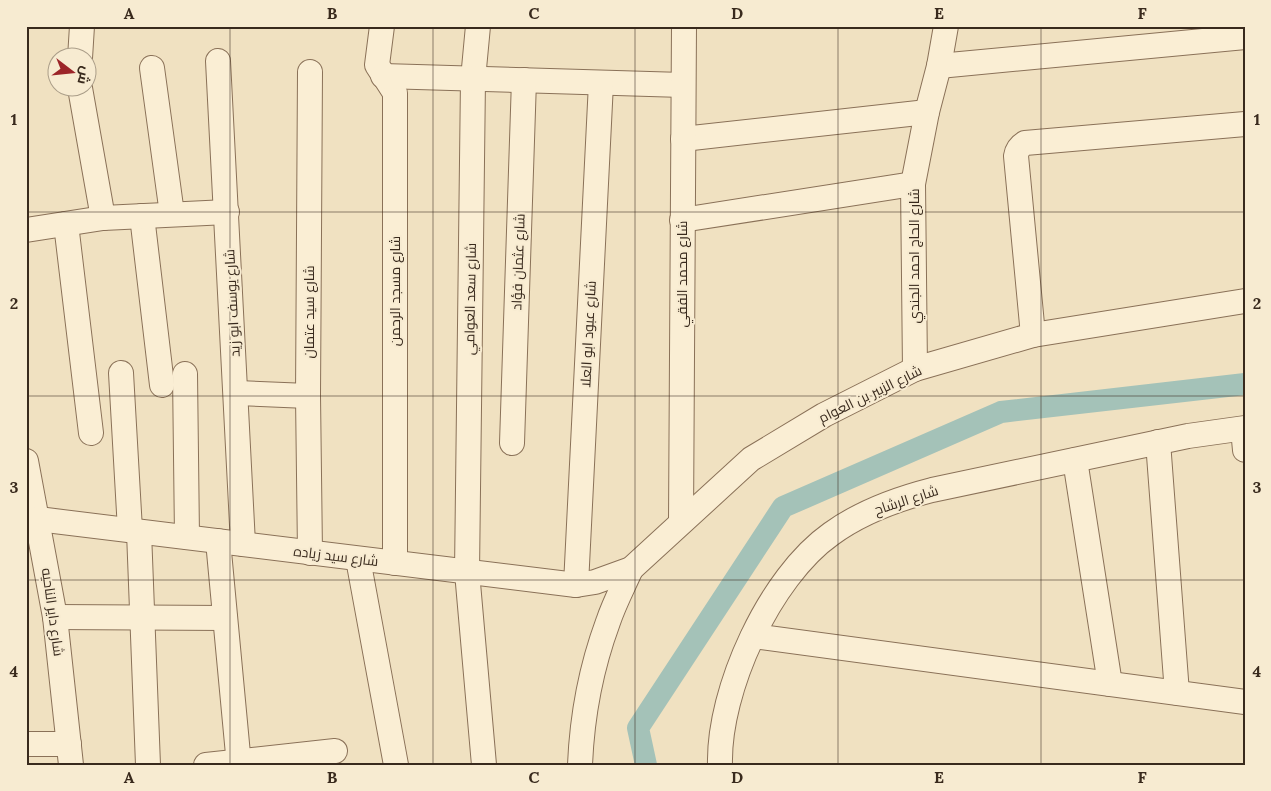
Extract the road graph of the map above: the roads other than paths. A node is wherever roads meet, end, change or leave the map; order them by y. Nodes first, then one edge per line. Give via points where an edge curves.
1 (82, 26) edge
2 (382, 26) edge
3 (478, 26) edge
4 (684, 26) edge
5 (946, 26) edge
6 (1242, 26) edge
7 (1245, 36) edge
8 (81, 48) edge
9 (218, 61) dead end
10 (939, 66) junction
11 (152, 68) dead end
12 (310, 72) dead end
13 (383, 76) junction
14 (473, 79) junction
15 (524, 80) junction
16 (601, 83) junction
17 (683, 85) junction
18 (82, 98) edge
19 (927, 112) junction
20 (1245, 124) edge
21 (683, 139) junction
22 (913, 184) junction
23 (227, 212) junction
24 (172, 214) junction
25 (142, 216) junction
26 (103, 218) junction
27 (682, 220) junction
28 (66, 224) junction
29 (26, 230) edge
30 (1245, 301) edge
31 (1033, 335) junction
32 (915, 369) junction
33 (121, 373) dead end
34 (185, 374) dead end
35 (162, 384) dead end
36 (236, 393) junction
37 (308, 396) junction
38 (91, 433) dead end
39 (1244, 436) edge
40 (1158, 442) junction
41 (512, 443) dead end
42 (1075, 460) junction
43 (28, 472) edge
44 (38, 519) junction
45 (681, 522) junction
46 (134, 531) junction
47 (187, 537) junction
48 (218, 541) junction
49 (243, 544) junction
50 (310, 553) junction
51 (36, 557) edge
52 (358, 558) junction
53 (394, 563) junction
54 (631, 569) junction
55 (467, 572) junction
56 (576, 585) junction
57 (55, 617) junction
58 (142, 618) junction
59 (225, 618) junction
60 (753, 636) junction
61 (1110, 684) junction
62 (1177, 693) junction
63 (1245, 702) edge
64 (26, 744) edge
65 (335, 751) dead end
66 (70, 754) edge
67 (302, 759) edge
68 (238, 762) edge
69 (148, 765) edge
70 (206, 765) edge
71 (396, 765) edge
72 (484, 765) edge
73 (580, 765) edge
74 (720, 765) edge

1 - 8 street
2 - 13 street, شارع مسجد الرحمن via 377,65
3 - 14 street, شارع سعد العوامي
4 - 17 street, شارع محمد الفقي
5 - 10 street, شارع الحاج احمد الجندي
6 - 7 street
7 - 10 street
9 - 23 street, شارع يوسف ابو زيد
10 - 19 street, شارع الحاج احمد الجندي
11 - 24 street
12 - 37 street, شارع سيد عتمان
13 - 14 street
13 - 53 street, شارع مسجد الرحمن via 396,92
14 - 15 street
14 - 55 street, شارع سعد العوامي
15 - 16 street
15 - 41 street, شارع عثمان فؤاد
16 - 17 street
16 - 56 street, شارع عبود ابو العلا
17 - 21 street, شارع محمد الفقي
18 - 26 street
19 - 21 street
19 - 22 street, شارع الحاج احمد الجندي
20 - 31 street via 1025,143 1018,148 1016,156
21 - 27 street, شارع محمد الفقي
22 - 27 street
22 - 32 street, شارع الحاج احمد الجندي
23 - 24 street
23 - 36 street, شارع يوسف ابو زيد
24 - 25 street
25 - 26 street
25 - 35 street
26 - 28 street
27 - 45 street, شارع محمد الفقي
28 - 29 street
28 - 38 street
30 - 31 street, شارع الزبير بن العوام
31 - 32 street, شارع الزبير بن العوام
32 - 45 street, شارع الزبير بن العوام via 824,415 752,459
33 - 46 street
34 - 47 street
36 - 37 street
36 - 49 street, شارع يوسف ابو زيد
37 - 50 street, شارع سيد عتمان
39 - 40 street, شارع الرشاح via 1188,436
40 - 42 street, شارع الرشاح
40 - 62 street
42 - 60 street, شارع الرشاح via 906,497 855,518 830,534 785,581
42 - 61 street
43 - 44 street, شارع داير الناحيه
44 - 46 street, شارع سيد زياده
44 - 51 street, شارع داير الناحيه
45 - 54 street, شارع الزبير بن العوام
46 - 47 street, شارع سيد زياده
46 - 58 street
47 - 48 street, شارع سيد زياده
48 - 49 street, شارع سيد زياده
48 - 59 street
49 - 50 street, شارع سيد زياده
50 - 52 street, شارع سيد زياده
51 - 57 street, شارع داير الناحيه
52 - 53 street, شارع سيد زياده
52 - 71 street
53 - 55 street, شارع سيد زياده
54 - 56 street, شارع سيد زياده
54 - 73 street via 608,622 591,676 581,733
55 - 56 street, شارع سيد زياده
55 - 72 street, شارع سعد العوامي
57 - 58 street
57 - 66 street, شارع داير الناحيه
58 - 59 street
58 - 69 street
59 - 68 street
60 - 61 street
60 - 74 street, شارع الرشاح via 726,711
61 - 62 street
62 - 63 street
64 - 66 street
65 - 67 street
67 - 68 street
68 - 70 street

